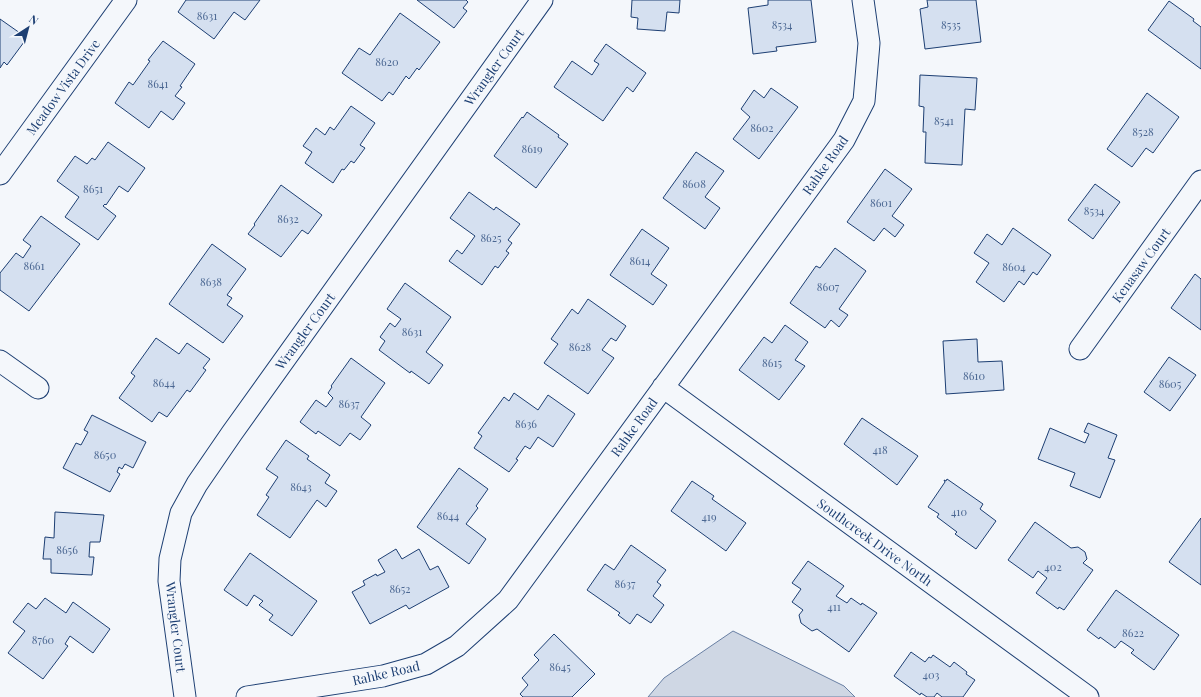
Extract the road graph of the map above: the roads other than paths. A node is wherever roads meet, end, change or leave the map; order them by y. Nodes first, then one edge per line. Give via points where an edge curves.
1 (126, 0) edge
2 (542, 0) edge
3 (863, 0) edge
4 (0, 174) edge
5 (1201, 181) edge
6 (1080, 349) dead end
7 (0, 361) edge
8 (663, 387) junction
9 (38, 388) dead end
10 (185, 697) edge
11 (247, 697) edge
12 (1088, 697) edge

1 - 4 street, Meadow Vista Drive
2 - 10 street, Wrangler Court via 232,433 197,484 181,513 170,559 169,581
3 - 8 street, Rahke Road via 869,44 864,101 844,140
5 - 6 street, Kenasaw Court
7 - 9 street
8 - 11 street, Rahke Road via 508,600 457,646 426,664 383,676
8 - 12 street, Southcreek Drive North

